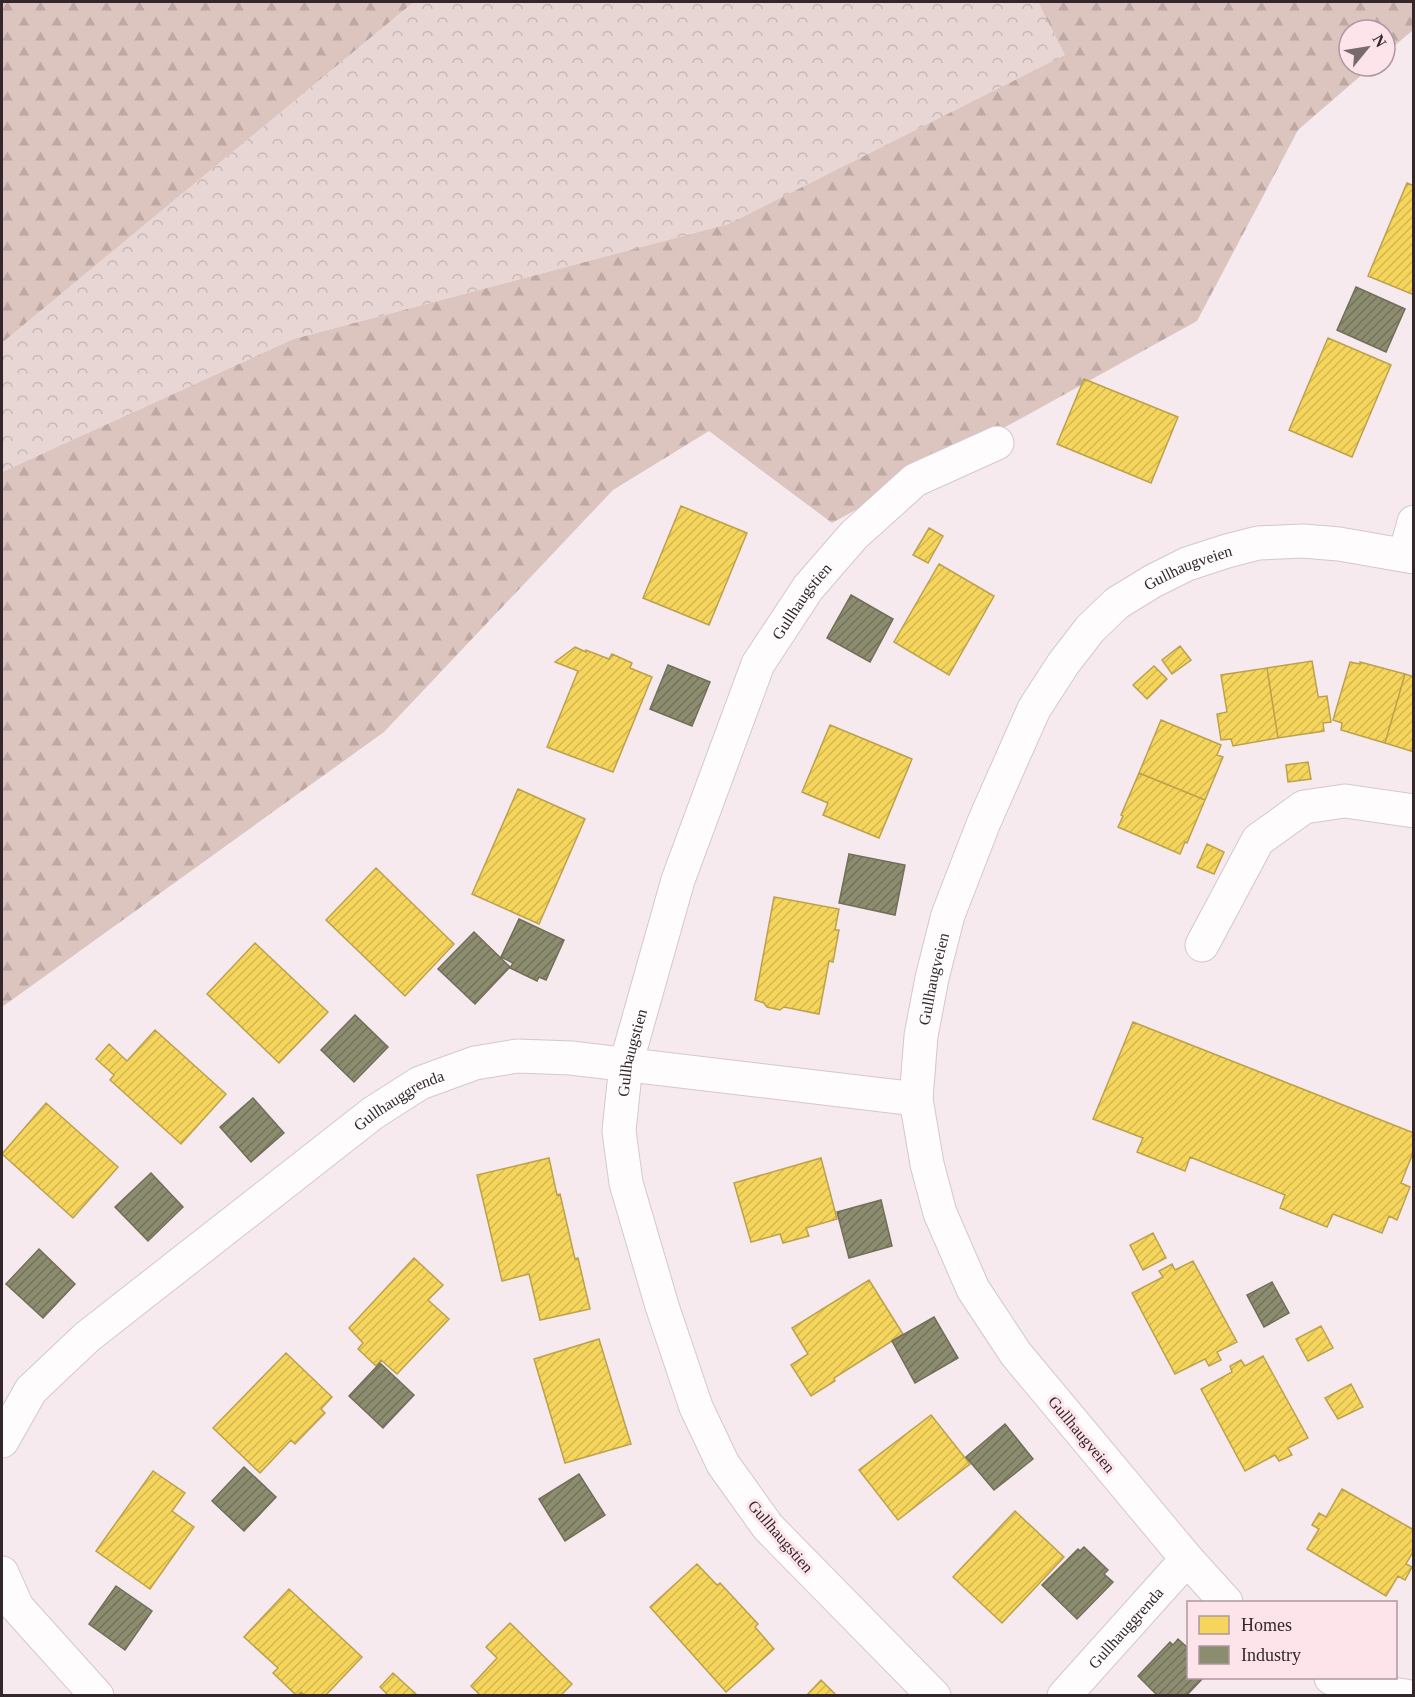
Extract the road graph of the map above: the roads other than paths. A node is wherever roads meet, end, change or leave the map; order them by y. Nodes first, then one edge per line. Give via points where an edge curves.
1 (997, 443) dead end
2 (1413, 522) edge
3 (1409, 556) edge
4 (1413, 811) edge
5 (1202, 945) dead end
6 (626, 1064) junction
7 (916, 1099) junction
8 (2, 1442) edge
9 (1187, 1559) junction
10 (2, 1573) edge
11 (1225, 1601) edge
12 (1337, 1679) edge
13 (97, 1695) edge
14 (934, 1695) edge
15 (1064, 1695) edge
16 (1406, 1695) edge

1 - 6 street, Gullhaugstien via 915,480 854,535 808,588 758,664 678,880
2 - 3 street, Gullhaugveien
3 - 7 street, Gullhaugveien via 1340,544 1258,543 1187,564 1153,581 1117,603 1090,629 1034,709 948,915 921,1036
4 - 5 street via 1345,801 1304,807 1258,840
6 - 7 street, Gullhauggrenda
6 - 8 street, Gullhauggrenda via 517,1056 475,1064 420,1083 373,1113 87,1337 31,1390
6 - 14 street, Gullhaugstien via 619,1131 626,1183 696,1407 723,1464 768,1527
7 - 9 street, Gullhaugveien via 940,1213 973,1289 1016,1354
9 - 11 street, Gullhaugveien
9 - 15 street, Gullhauggrenda
10 - 13 street via 17,1607
12 - 16 street via 1371,1691

